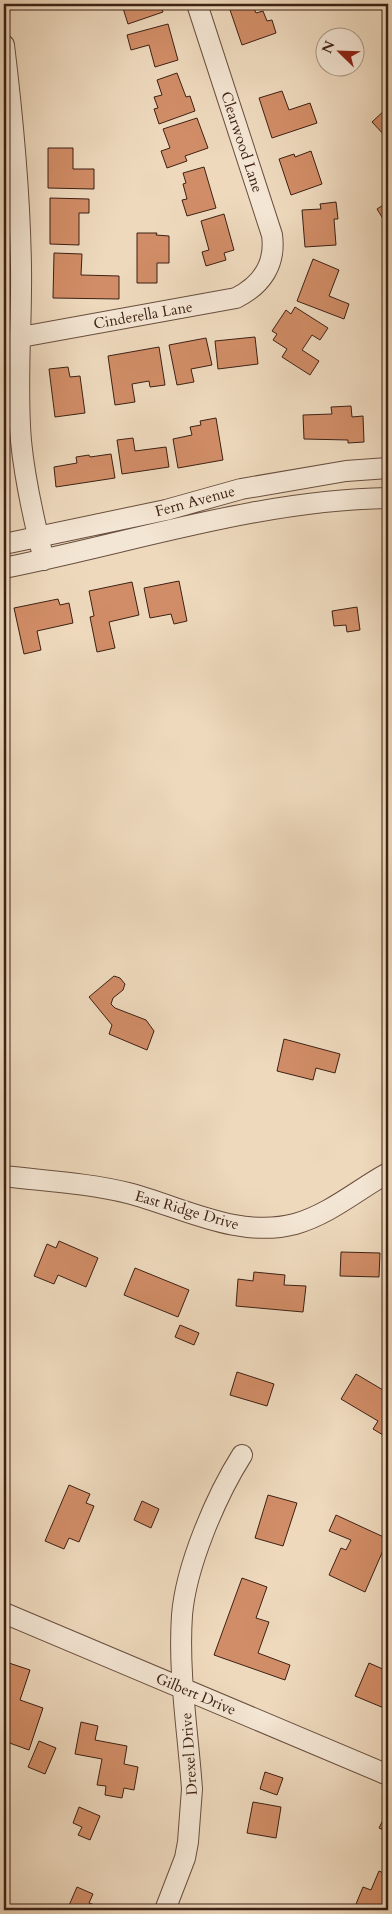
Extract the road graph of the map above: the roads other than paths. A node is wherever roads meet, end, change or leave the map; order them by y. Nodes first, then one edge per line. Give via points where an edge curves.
1 (197, 4) edge
2 (4, 45) edge
3 (260, 280) joint
4 (21, 337) junction
5 (388, 468) edge
6 (388, 498) edge
7 (38, 536) junction
8 (4, 544) edge
9 (44, 560) junction
10 (4, 568) edge
11 (388, 1173) edge
12 (4, 1176) edge
13 (242, 1455) dead end
14 (4, 1613) edge
15 (184, 1689) junction
16 (388, 1776) edge
17 (165, 1910) edge

1 - 3 street, Clearwood Lane via 272,234 272,259
2 - 4 street via 17,174
3 - 4 street, Cinderella Lane via 249,292 236,298
4 - 7 street via 21,441
5 - 7 street, Fern Avenue via 346,471 241,489 166,510
6 - 9 street, Fern Avenue via 357,498 239,515
7 - 8 street, Fern Avenue
7 - 9 street
9 - 10 street, Fern Avenue
11 - 12 street, East Ridge Drive via 320,1215 271,1228 215,1221 96,1187
13 - 15 street, Drexel Drive via 227,1480 190,1573 182,1614
14 - 15 street, Gilbert Drive
15 - 16 street, Gilbert Drive
15 - 17 street, Drexel Drive via 192,1811 185,1858

